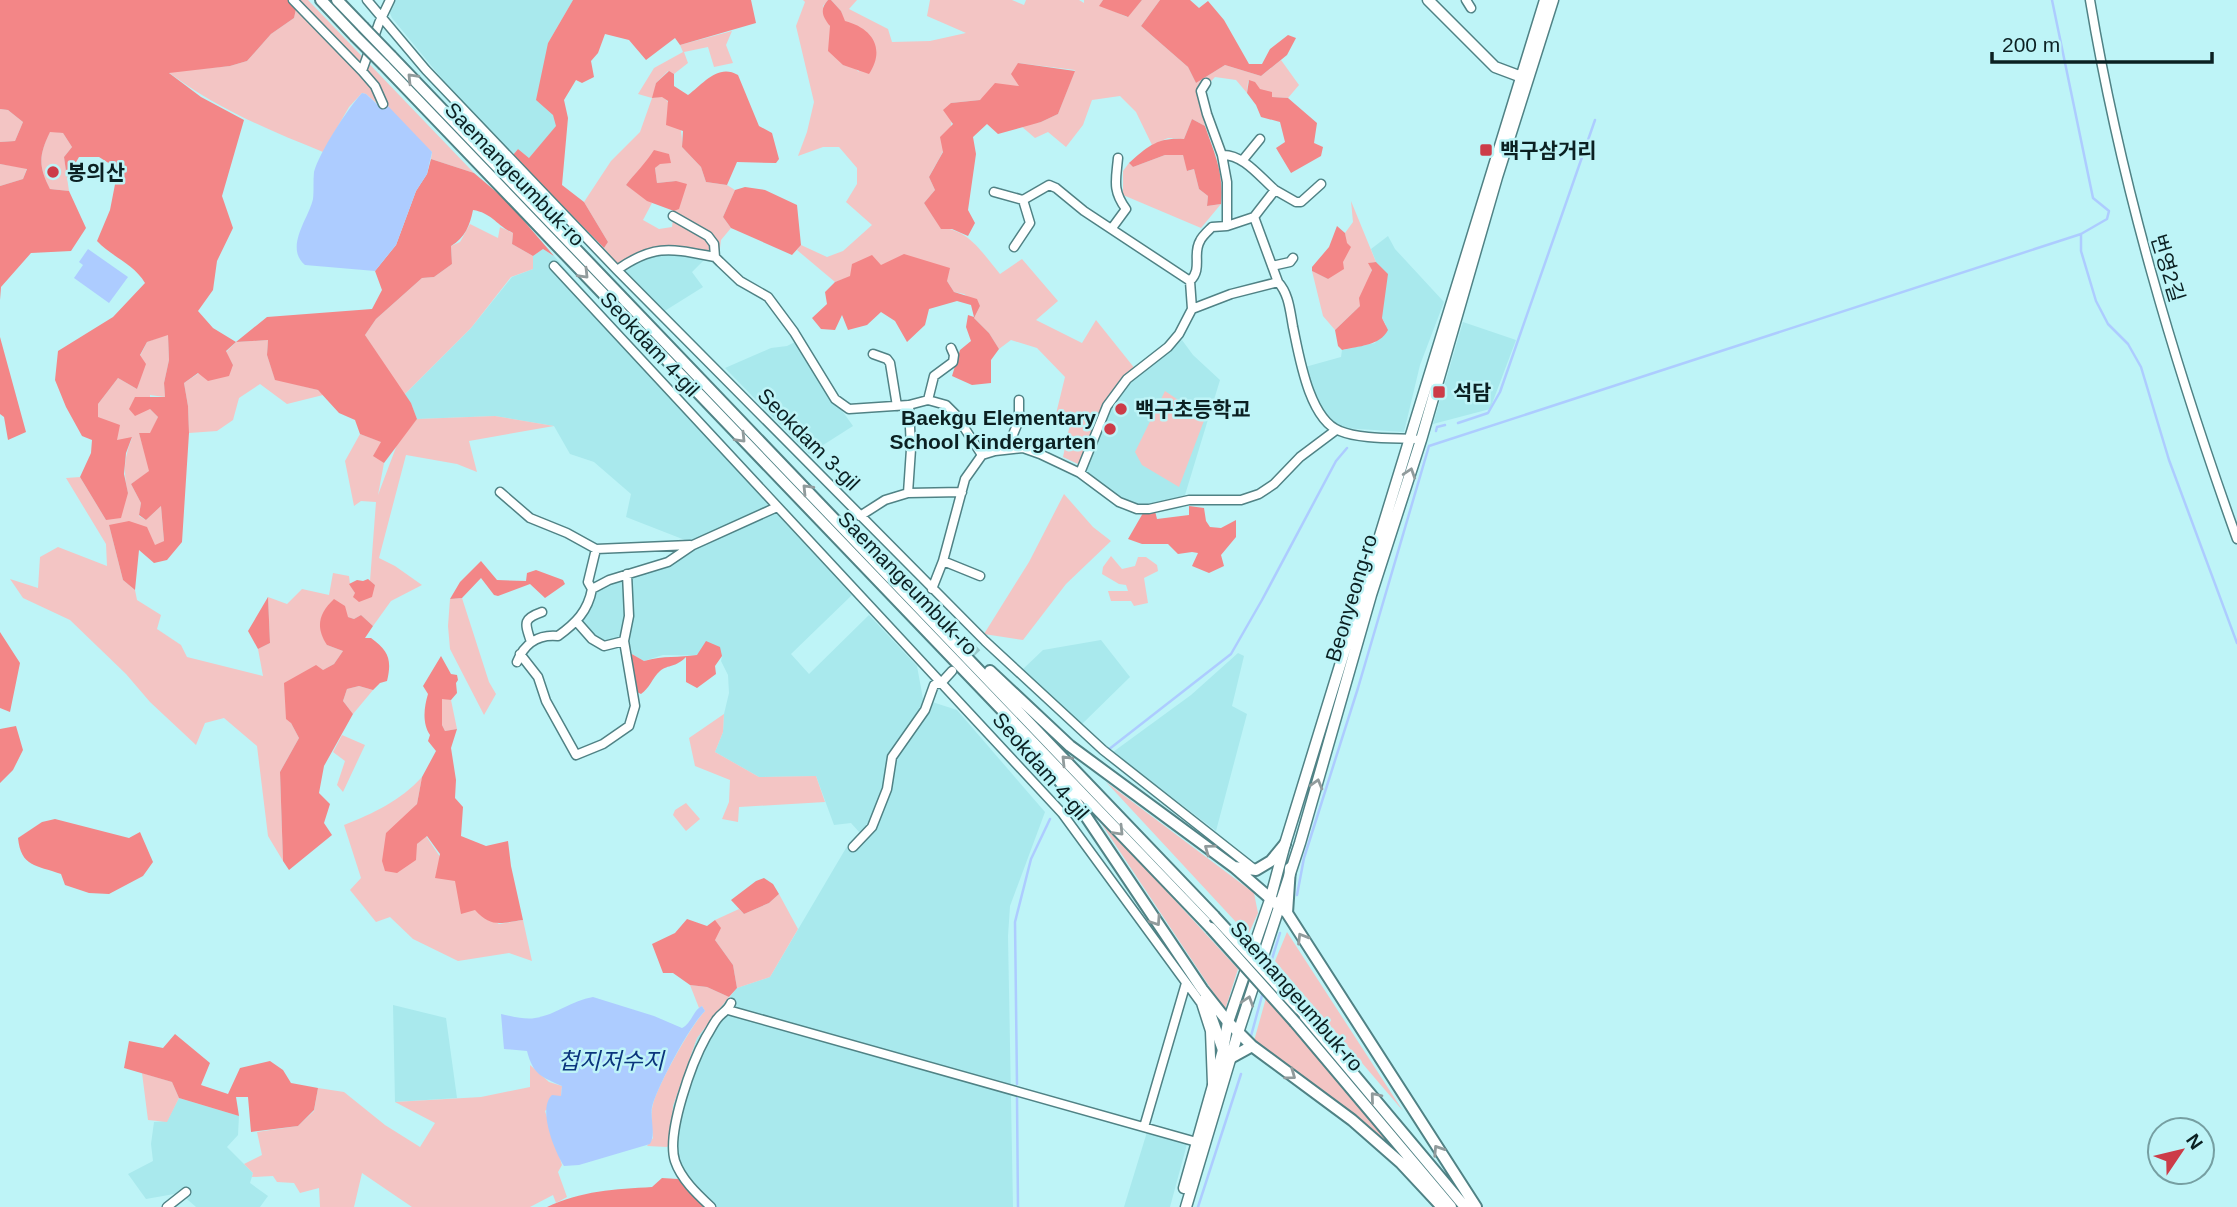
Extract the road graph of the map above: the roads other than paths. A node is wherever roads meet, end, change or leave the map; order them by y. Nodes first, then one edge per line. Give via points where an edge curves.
1 (293, 0) edge
2 (321, 0) edge
3 (337, 0) edge
4 (367, 0) edge
5 (390, 0) edge
6 (1428, 0) edge
7 (1545, 0) edge
8 (1553, 0) edge
9 (2090, 0) edge
10 (382, 15) junction
11 (359, 32) junction
12 (387, 61) junction
13 (362, 71) junction
14 (1525, 79) junction
15 (1206, 83) dead end
16 (383, 104) dead end
17 (1260, 139) dead end
18 (1222, 155) junction
19 (1118, 158) dead end
20 (1242, 161) junction
21 (1321, 184) dead end
22 (1275, 190) junction
23 (994, 192) dead end
24 (1023, 200) junction
25 (673, 216) dead end
26 (1254, 217) junction
27 (1227, 226) junction
28 (1112, 228) junction
29 (1014, 247) dead end
30 (715, 257) junction
31 (1293, 258) dead end
32 (554, 266) dead end
33 (1272, 267) junction
34 (617, 270) junction
35 (1190, 281) junction
36 (1278, 282) junction
37 (1192, 309) junction
38 (951, 348) dead end
39 (873, 354) dead end
40 (928, 400) junction
41 (1019, 400) dead end
42 (909, 405) junction
43 (897, 406) junction
44 (1336, 430) junction
45 (1415, 440) junction
46 (1007, 449) junction
47 (982, 455) junction
48 (1080, 474) junction
49 (500, 492) dead end
50 (961, 492) junction
51 (908, 493) junction
52 (777, 507) junction
53 (860, 516) junction
54 (2237, 539) edge
55 (693, 545) junction
56 (596, 549) junction
57 (943, 561) junction
58 (627, 574) junction
59 (980, 576) dead end
60 (592, 589) junction
61 (932, 590) junction
62 (542, 612) dead end
63 (931, 619) junction
64 (577, 622) junction
65 (624, 641) junction
66 (531, 642) junction
67 (952, 671) dead end
68 (967, 673) junction
69 (942, 682) junction
70 (1285, 844) junction
71 (853, 847) dead end
72 (1234, 867) junction
73 (1290, 868) joint
74 (1256, 870) junction
75 (1278, 907) junction
76 (1186, 983) junction
77 (1202, 989) junction
78 (1228, 1022) junction
79 (1238, 1033) junction
80 (1252, 1046) junction
81 (1227, 1053) junction
82 (1212, 1086) junction
83 (1144, 1127) junction
84 (1200, 1142) junction
85 (186, 1192) dead end
86 (167, 1207) edge
87 (711, 1207) edge
88 (1179, 1207) edge
89 (1186, 1207) edge
90 (1441, 1207) edge
91 (1451, 1207) edge
92 (1465, 1207) edge
93 (1476, 1207) edge

1 - 13 street
2 - 11 highway, Saemangeumbuk-ro
3 - 11 highway, Saemangeumbuk-ro
4 - 10 street, Seokdam 3-gil
5 - 10 street
6 - 14 main road via 1495,67
7 - 14 main road, Beonyeong-ro
8 - 14 main road, Beonyeong-ro
9 - 54 street, 번영2길 via 2137,226 2197,426
10 - 13 street
10 - 34 street, Seokdam 3-gil via 426,70
11 - 12 highway, Saemangeumbuk-ro, bridge
63 -> 12 highway, Saemangeumbuk-ro
12 -> 68 highway, Saemangeumbuk-ro
13 - 16 street
14 - 45 main road, Beonyeong-ro
15 - 18 street via 1201,91
17 - 20 street
18 - 20 street
18 - 27 street
19 - 28 street via 1115,187 1126,209
20 - 22 street
21 - 22 street via 1301,202
22 - 26 street
23 - 24 street
24 - 28 street via 1049,185
24 - 29 street via 1030,223
25 - 30 street via 708,236
26 - 27 street
26 - 33 street
27 - 35 street via 1212,227 1200,240 1198,270
28 - 35 street
30 - 34 street via 660,249
30 - 43 street via 740,281 768,297 835,399 849,409
31 - 33 street
32 - 52 street, Seokdam 4-gil
33 - 36 street
34 - 53 street, Seokdam 3-gil
35 - 37 street
36 - 37 street
36 - 44 street via 1285,290 1311,397
37 - 48 street via 1168,347 1127,379 1107,406
38 - 40 street via 953,362 934,376
39 - 43 street via 890,363
40 - 42 street
40 - 47 street via 946,405 956,415
41 - 46 street via 1019,420
42 - 43 street
42 - 51 street
44 - 45 street
44 - 48 street via 1274,484 1241,500 1189,500 1137,509
45 - 70 main road, Beonyeong-ro
73 -> 45 main road, Beonyeong-ro
46 - 47 street
46 - 48 street via 1023,448
47 - 50 street
49 - 56 street via 530,518
50 - 51 street
50 - 57 street
51 - 53 street via 885,500
52 - 55 street
52 - 69 street, Seokdam 4-gil
53 - 61 street, Seokdam 3-gil
55 - 56 street
55 - 58 street via 668,562
56 - 60 street via 589,582
57 - 59 street
57 - 61 street
58 - 60 street
58 - 65 street via 629,616
60 - 64 street
61 - 74 street, Seokdam 3-gil via 981,644 1103,750
62 - 66 street via 527,620
72 -> 63 highway via 1070,746
92 -> 63 highway, Saemangeumbuk-ro, bridge via 1334,1048 1214,915
64 - 65 street via 604,646
64 - 66 street via 558,636
65 - 66 street via 635,706 629,726 576,755 538,677 519,658
67 - 69 street
68 -> 77 highway via 1073,797
68 -> 91 highway, Saemangeumbuk-ro, bridge via 1211,928
69 - 71 street via 934,685 925,710 892,757 887,789 872,827
69 - 76 street, Seokdam 4-gil via 1062,813
70 - 74 highway
70 - 75 main road, Beonyeong-ro
72 - 74 highway
72 - 75 highway
73 - 75 highway
75 - 78 main road, Beonyeong-ro
79 -> 75 main road, Beonyeong-ro
93 -> 75 highway
76 - 82 street, Seokdam 4-gil via 1207,1019
76 - 83 street
77 - 78 highway
77 - 81 highway
78 - 79 highway
78 - 81 main road, Beonyeong-ro
79 - 80 highway
79 - 81 main road, Beonyeong-ro
80 - 81 highway
80 -> 90 highway via 1362,1128
81 - 82 main road, Beonyeong-ro
81 - 84 main road, Beonyeong-ro
82 - 84 main road, Beonyeong-ro
83 - 84 street
83 - 87 street via 729,1007 697,1053 675,1122 676,1163
84 - 88 main road, Beonyeong-ro
84 - 89 main road, Beonyeong-ro
85 - 86 street

